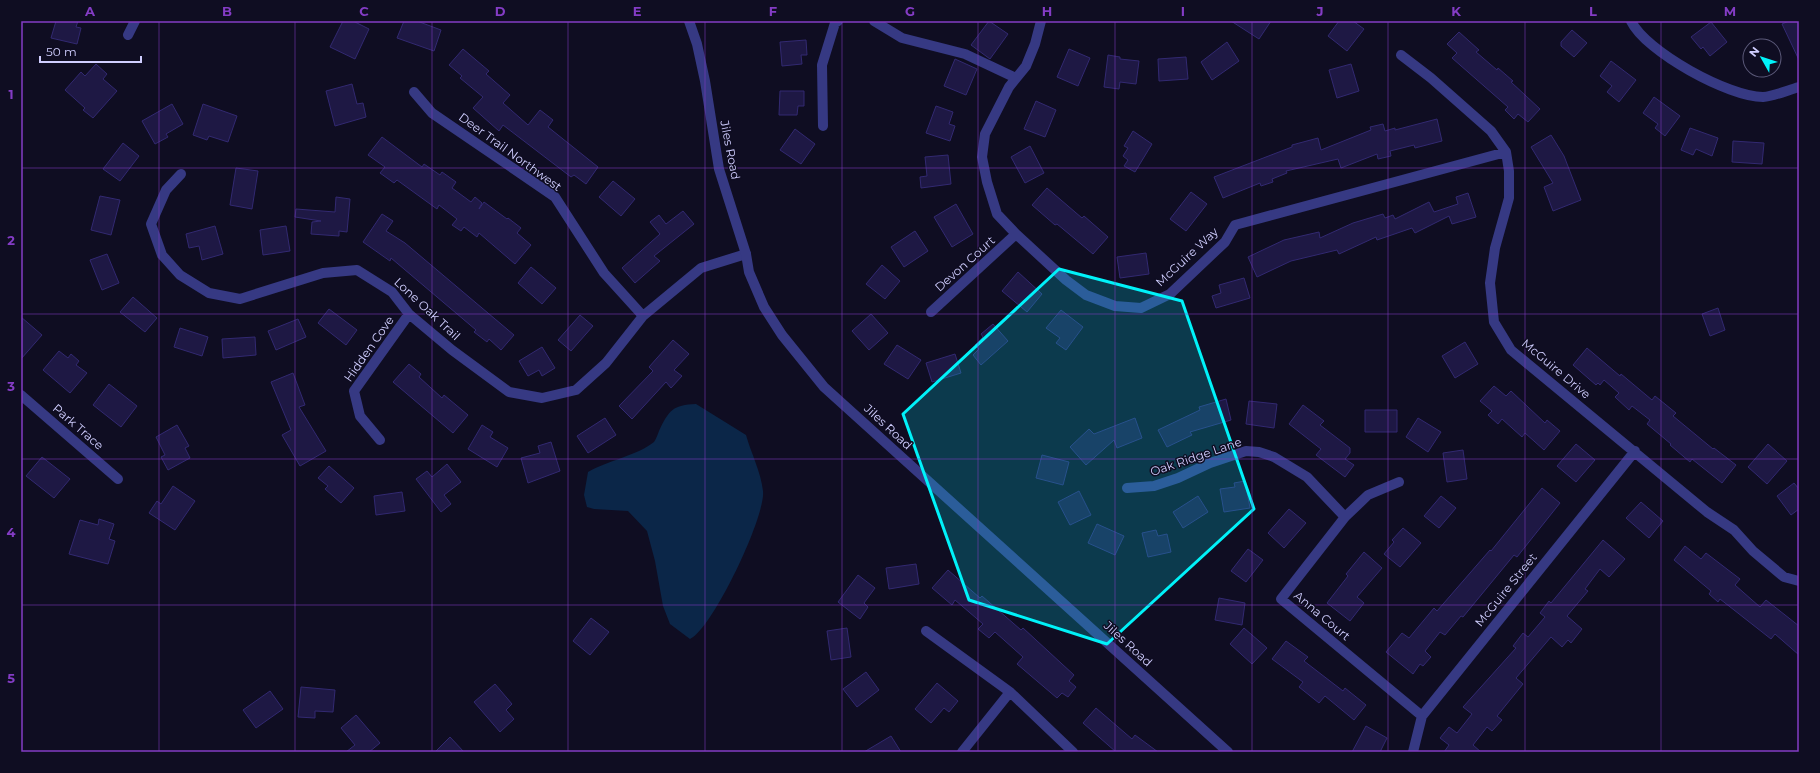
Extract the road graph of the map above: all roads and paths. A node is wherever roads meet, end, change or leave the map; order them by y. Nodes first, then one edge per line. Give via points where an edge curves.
1 (135, 21) edge
2 (689, 21) edge
3 (838, 21) edge
4 (874, 21) edge
5 (1631, 21) edge
6 (1043, 22) edge
7 (128, 35) dead end
8 (1400, 55) dead end
9 (1016, 78) junction
10 (1799, 87) edge
11 (414, 92) dead end
12 (823, 126) dead end
13 (1506, 152) junction
14 (181, 174) dead end
15 (1016, 234) junction
16 (746, 254) junction
17 (931, 312) dead end
18 (410, 314) junction
19 (643, 316) junction
20 (21, 395) edge
21 (380, 440) dead end
22 (1635, 451) junction
23 (118, 479) dead end
24 (1399, 482) dead end
25 (1127, 488) dead end
26 (1345, 517) junction
27 (1799, 581) edge
28 (926, 631) dead end
29 (1010, 692) junction
30 (1422, 716) junction
31 (962, 752) edge
32 (1073, 752) edge
33 (1228, 752) edge
34 (1413, 752) edge

1 - 7 street
2 - 16 street, Jiles Road via 705,82 719,169
3 - 12 street via 835,23 822,65
4 - 9 street via 902,38 965,54
5 - 10 street via 1633,27 1659,51 1703,78 1742,93 1764,97
6 - 9 street, McGuire Way via 1026,66
8 - 13 street via 1431,78 1491,131
9 - 15 street, McGuire Way via 1005,93 985,134 982,157 997,214
11 - 19 street, Deer Trail Northwest via 432,113 555,197 604,273
13 - 15 street, McGuire Way via 1235,225 1225,242 1170,294 1141,308 1115,306 1086,295
13 - 22 street, McGuire Drive via 1509,198 1495,248 1490,283 1494,322 1511,350
14 - 18 street, Lone Oak Trail via 166,190 151,224 162,254 180,275 209,293 240,299 323,273 357,270 392,292
15 - 17 street, Devon Court
16 - 19 street, Lone Oak Trail via 701,268
16 - 33 street, Jiles Road via 749,272 764,307 782,335 824,387
18 - 19 street, Lone Oak Trail via 452,350 509,392 542,398 576,390 606,363
18 - 21 street, Hidden Cove via 354,391 360,416
20 - 23 street, Park Trace
22 - 27 street, McGuire Drive via 1707,512 1734,530 1753,551 1784,577
22 - 30 street, McGuire Street
24 - 26 street, Anna Court via 1368,495
25 - 26 street, Oak Ridge Lane via 1154,486 1210,463 1246,452 1259,452 1274,457 1307,477
26 - 30 street, Anna Court via 1281,598
28 - 29 street
29 - 31 street
29 - 32 street
30 - 34 street, McGuire Street

